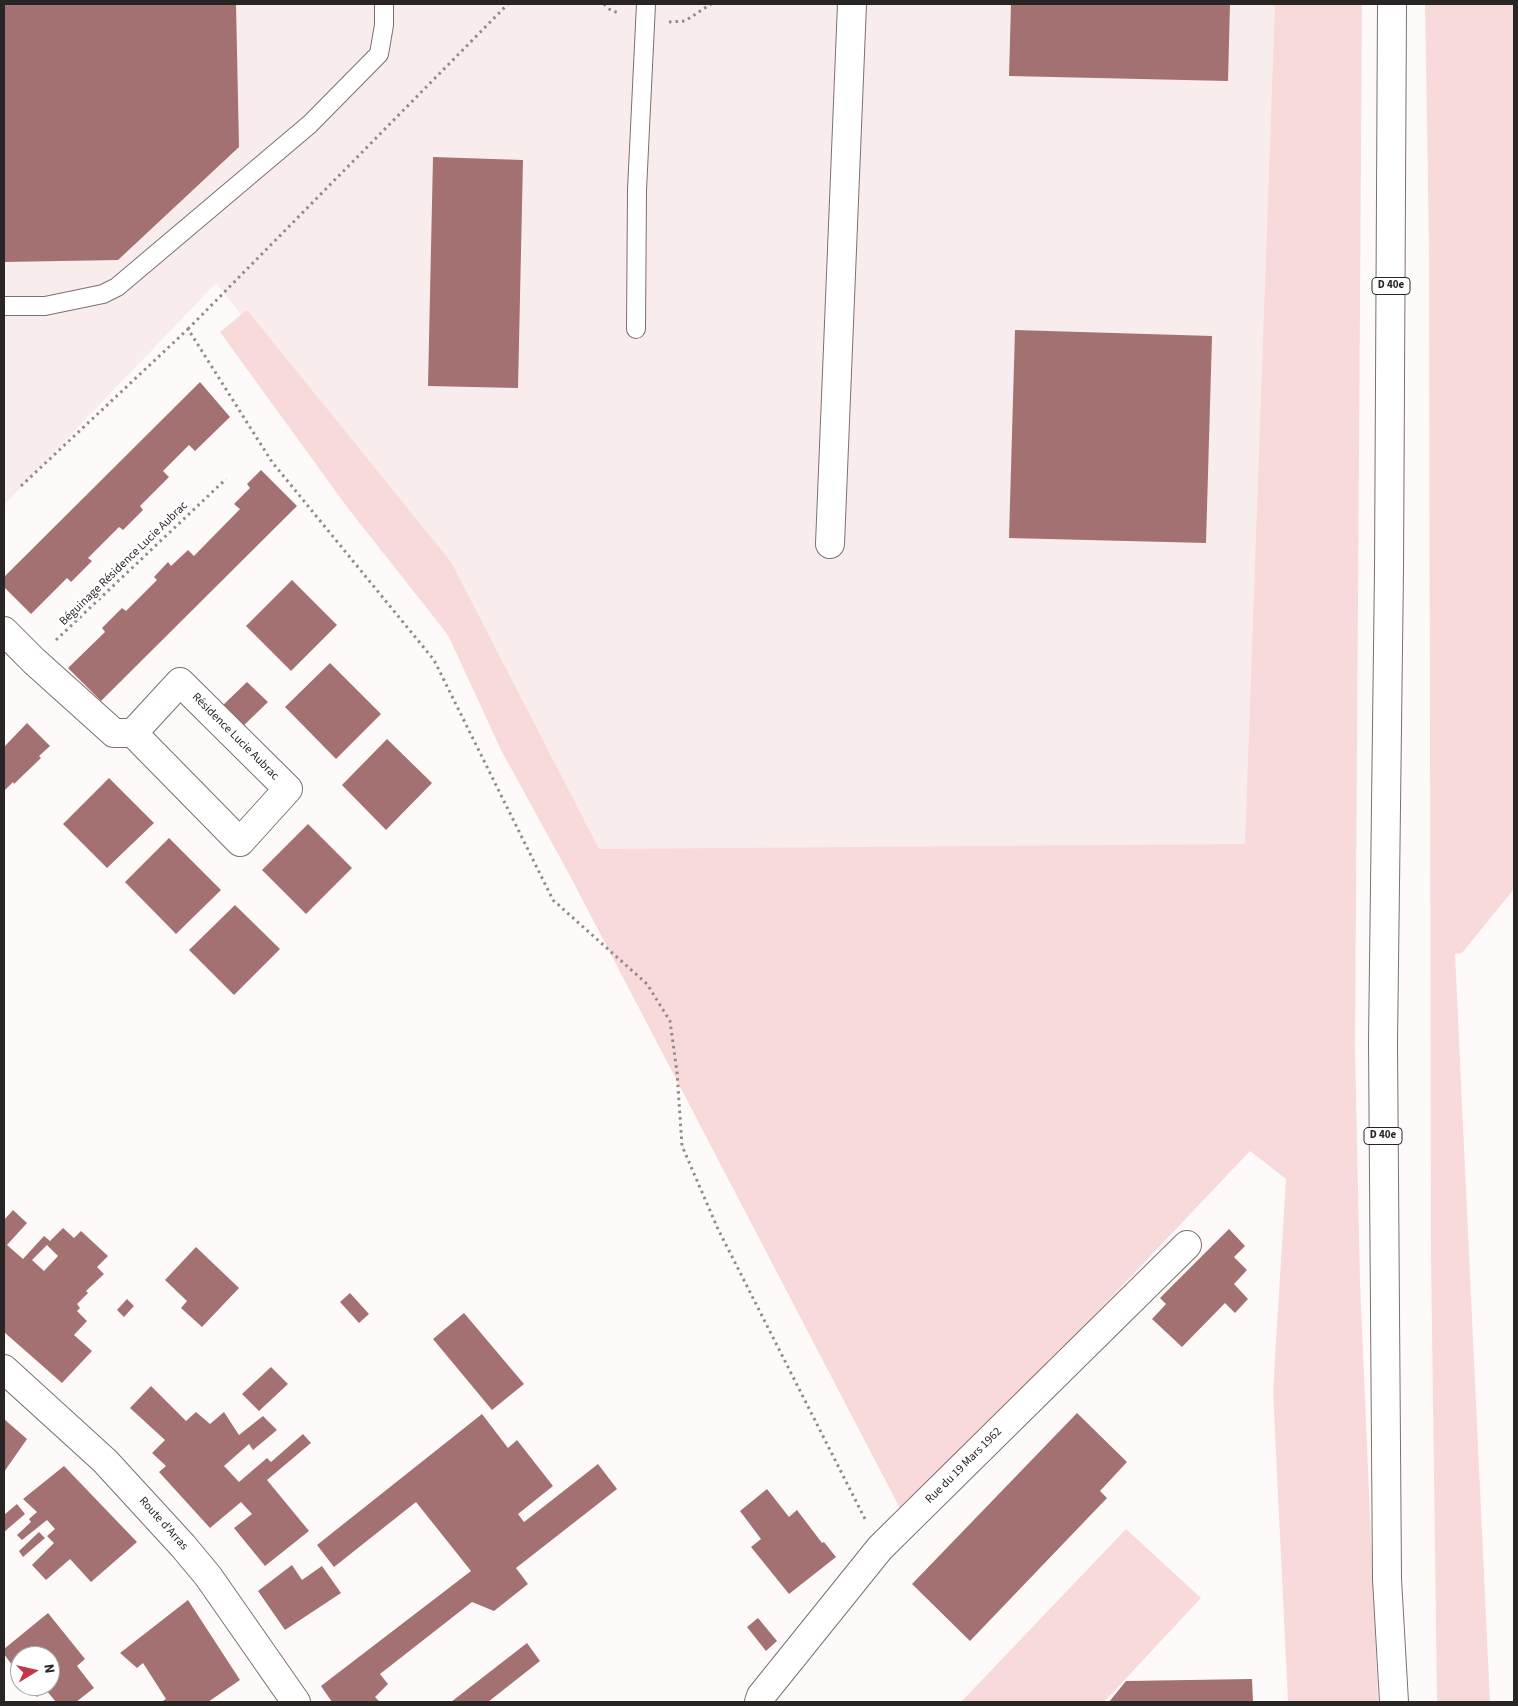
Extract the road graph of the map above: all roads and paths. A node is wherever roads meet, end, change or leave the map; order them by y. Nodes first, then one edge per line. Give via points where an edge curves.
1 (384, 4) edge
2 (508, 4) edge
3 (646, 4) edge
4 (852, 4) edge
5 (1392, 4) edge
6 (4, 306) edge
7 (188, 329) junction
8 (636, 329) dead end
9 (226, 479) dead end
10 (21, 486) dead end
11 (830, 544) dead end
12 (4, 631) edge
13 (34, 661) junction
14 (133, 733) junction
15 (1187, 1245) dead end
16 (4, 1369) edge
17 (880, 1548) junction
18 (296, 1702) edge
19 (759, 1702) edge
20 (1394, 1702) edge

1 - 6 lane via 379,54 310,124 117,287 103,294 45,306
2 - 7 path
3 - 8 lane via 637,190
4 - 11 main road
5 - 20 main road, D 40e via 1383,1042 1387,1578
7 - 10 path
7 - 17 path via 272,462 434,660 553,900 647,984 670,1021 682,1146 718,1228
9 - 13 path, Béguinage Résidence Lucie Aubrac
12 - 13 main road
13 - 14 main road via 114,733
14 - 14 main road, Résidence Lucie Aubrac via 240,842 288,789 180,682
15 - 17 main road, Rue du 19 Mars 1962
16 - 18 main road, Route d'Arras via 105,1461 183,1546 208,1576
17 - 19 main road, Rue du 19 Mars 1962

